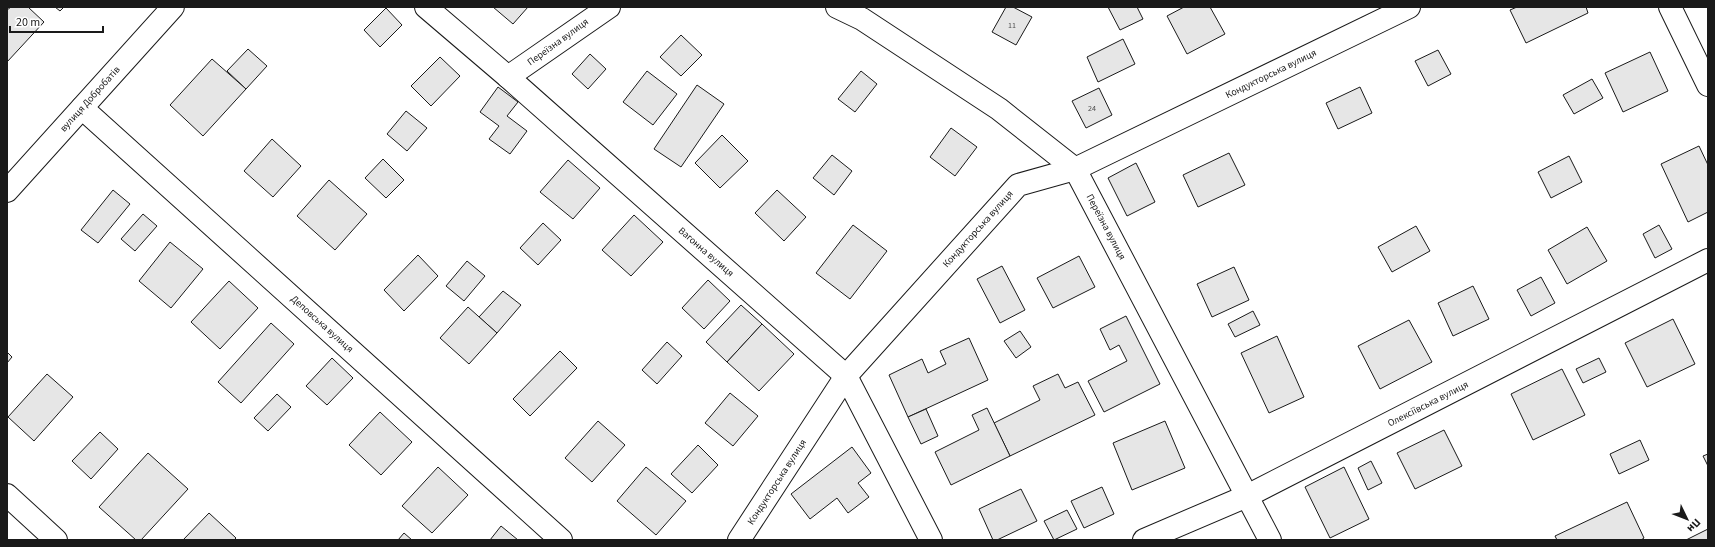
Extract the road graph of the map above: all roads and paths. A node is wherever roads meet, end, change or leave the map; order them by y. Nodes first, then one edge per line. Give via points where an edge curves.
1 (173, 7) edge
2 (426, 7) edge
3 (609, 7) edge
4 (837, 7) edge
5 (1409, 7) edge
6 (1670, 7) edge
7 (508, 77) junction
8 (1708, 85) edge
9 (82, 108) junction
10 (1076, 170) junction
11 (7, 191) edge
12 (1708, 260) edge
13 (846, 376) junction
14 (7, 495) edge
15 (1247, 496) junction
16 (56, 540) edge
17 (561, 540) edge
18 (739, 540) edge
19 (931, 540) edge
20 (1144, 540) edge
21 (1270, 540) edge

1 - 9 street, вулиця Добробатів
2 - 7 street, Вагонна вулиця
3 - 7 street, Переїзна вулиця
4 - 10 street, Переїзна вулиця via 862,19 999,109
5 - 10 street, Кондукторська вулиця
6 - 8 street
7 - 13 street, Вагонна вулиця
9 - 11 street, вулиця Добробатів
9 - 17 street, Деповська вулиця
10 - 13 street, Кондукторська вулиця via 1018,185
10 - 15 street, Переїзна вулиця
12 - 15 street, Олексіївська вулиця
13 - 18 street, Кондукторська вулиця
13 - 19 street, Вагонна вулиця
14 - 16 street
15 - 20 street, Олексіївська вулиця
15 - 21 street, Переїзна вулиця

